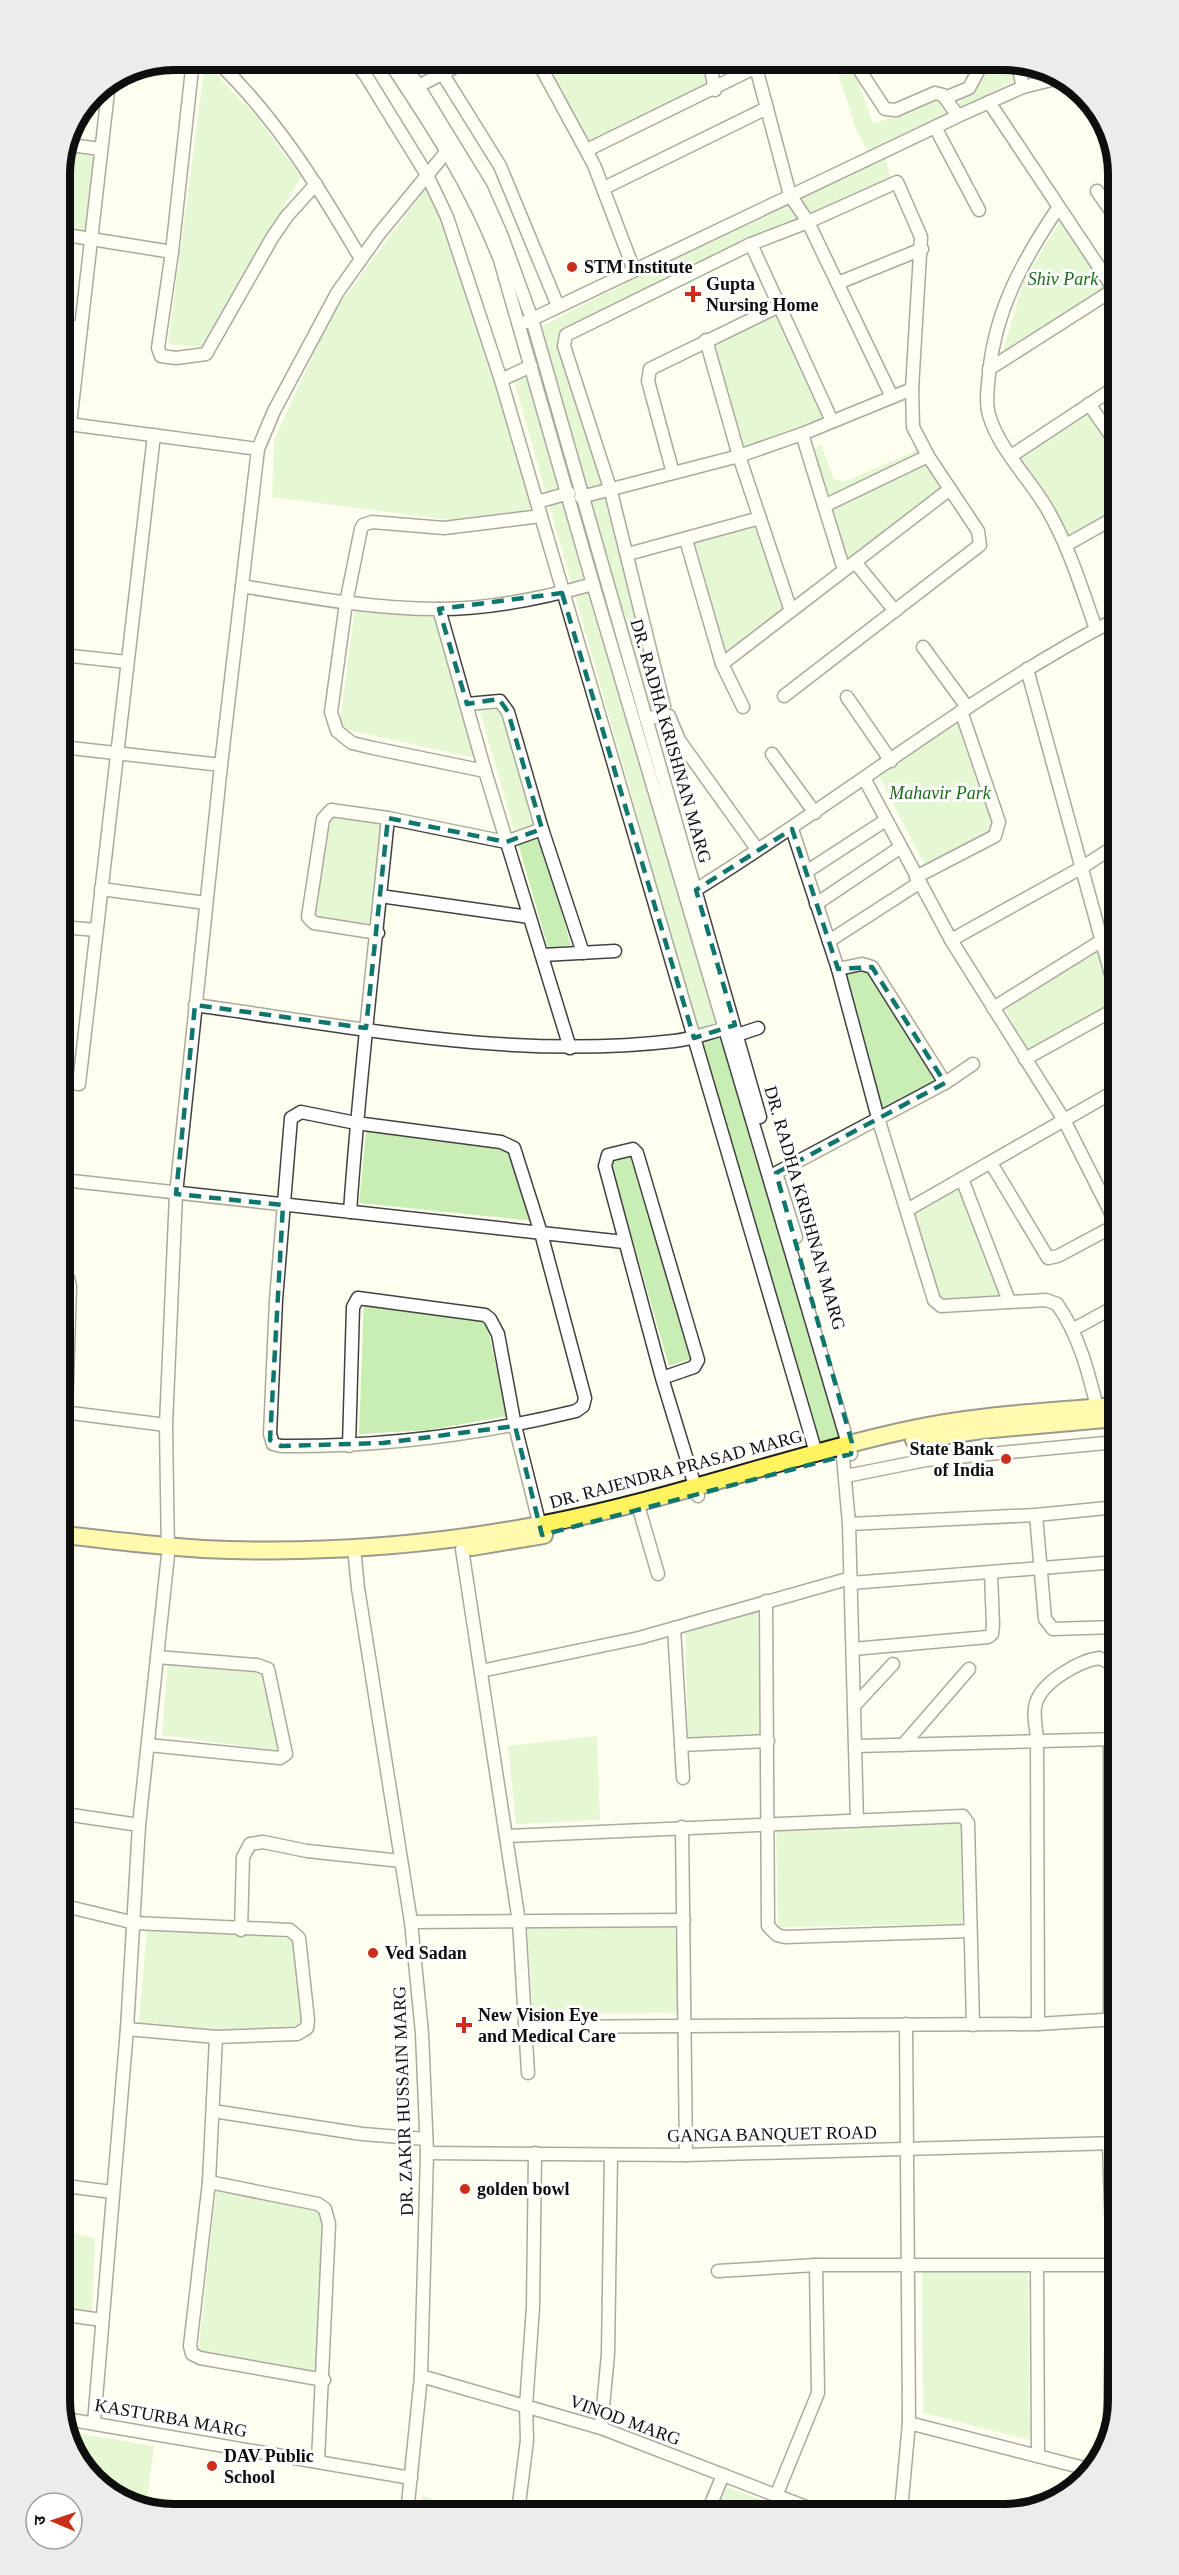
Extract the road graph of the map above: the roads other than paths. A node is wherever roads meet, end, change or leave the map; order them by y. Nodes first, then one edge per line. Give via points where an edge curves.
1 (192, 70) edge
2 (225, 70) edge
3 (361, 70) edge
4 (397, 70) edge
5 (406, 70) edge
6 (446, 70) edge
7 (543, 70) edge
8 (710, 71) edge
9 (745, 71) edge
10 (757, 71) edge
11 (860, 71) edge
12 (978, 71) edge
13 (443, 72) junction
14 (1019, 72) edge
15 (1049, 80) edge
16 (1023, 87) junction
17 (413, 89) junction
18 (715, 90) junction
19 (107, 96) edge
20 (945, 98) junction
21 (989, 102) junction
22 (766, 108) junction
23 (958, 116) junction
24 (935, 127) junction
25 (75, 146) edge
26 (101, 149) junction
27 (586, 150) junction
28 (447, 151) junction
29 (427, 175) junction
30 (316, 184) junction
31 (604, 188) junction
32 (1097, 191) dead end
33 (790, 195) junction
34 (1108, 207) edge
35 (1058, 208) junction
36 (979, 210) dead end
37 (808, 222) junction
38 (71, 235) edge
39 (91, 238) junction
40 (751, 244) junction
41 (922, 249) junction
42 (172, 252) junction
43 (361, 260) junction
44 (634, 270) junction
45 (1108, 282) edge
46 (838, 283) junction
47 (1108, 292) edge
48 (558, 306) junction
49 (779, 306) junction
50 (531, 319) junction
51 (71, 326) edge
52 (519, 326) junction
53 (81, 328) junction
54 (706, 340) junction
55 (531, 366) junction
56 (989, 369) junction
57 (501, 380) junction
58 (71, 388) edge
59 (912, 388) junction
60 (1108, 391) edge
61 (892, 397) junction
62 (1089, 404) junction
63 (832, 421) junction
64 (71, 424) edge
65 (1108, 431) edge
66 (802, 434) junction
67 (154, 435) junction
68 (258, 449) junction
69 (739, 456) junction
70 (928, 456) junction
71 (1011, 456) junction
72 (674, 472) junction
73 (610, 488) junction
74 (950, 489) junction
75 (569, 493) junction
76 (581, 496) junction
77 (537, 502) junction
78 (824, 506) junction
79 (541, 516) junction
80 (760, 518) junction
81 (1108, 521) edge
82 (686, 540) junction
83 (1066, 545) junction
84 (628, 554) junction
85 (855, 562) junction
86 (844, 570) junction
87 (593, 585) junction
88 (242, 586) junction
89 (562, 593) junction
90 (346, 603) junction
91 (439, 609) junction
92 (791, 611) junction
93 (895, 611) junction
94 (1108, 623) edge
95 (1096, 629) junction
96 (923, 647) dead end
97 (71, 656) edge
98 (127, 662) junction
99 (722, 664) junction
100 (1027, 669) junction
101 (784, 696) dead end
102 (847, 697) dead end
103 (466, 704) junction
104 (664, 706) dead end
105 (743, 707) dead end
106 (964, 709) junction
107 (646, 718) junction
108 (71, 748) edge
109 (117, 753) junction
110 (772, 754) dead end
111 (891, 761) junction
112 (221, 765) junction
113 (485, 771) junction
114 (865, 780) junction
115 (815, 813) junction
116 (388, 818) junction
117 (886, 820) junction
118 (542, 829) junction
119 (792, 829) junction
120 (506, 842) junction
121 (901, 847) junction
122 (757, 849) junction
123 (1108, 851) edge
124 (1081, 868) junction
125 (806, 872) junction
126 (917, 880) junction
127 (101, 889) junction
128 (691, 893) junction
129 (380, 896) junction
130 (206, 903) junction
131 (816, 904) junction
132 (529, 917) junction
133 (71, 928) edge
134 (96, 930) junction
135 (378, 933) junction
136 (951, 940) junction
137 (1101, 940) junction
138 (829, 941) junction
139 (615, 951) dead end
140 (584, 953) junction
141 (543, 955) junction
142 (1108, 964) edge
143 (838, 969) junction
144 (195, 1005) junction
145 (993, 1008) junction
146 (1108, 1013) edge
147 (758, 1028) dead end
148 (366, 1029) junction
149 (733, 1030) junction
150 (694, 1038) junction
151 (570, 1048) junction
152 (1025, 1059) junction
153 (973, 1064) dead end
154 (71, 1083) edge
155 (945, 1083) junction
156 (1108, 1095) edge
157 (878, 1118) junction
158 (1064, 1120) junction
159 (356, 1123) junction
160 (991, 1163) junction
161 (776, 1173) junction
162 (962, 1179) junction
163 (71, 1181) edge
164 (176, 1194) junction
165 (283, 1205) junction
166 (1108, 1208) edge
167 (907, 1210) junction
168 (350, 1212) junction
169 (1108, 1228) edge
170 (541, 1233) junction
171 (624, 1242) junction
172 (1009, 1302) junction
173 (1108, 1310) edge
174 (1072, 1330) junction
175 (662, 1378) junction
176 (1108, 1406) edge
177 (1097, 1407) junction
178 (70, 1413) edge
179 (1108, 1419) edge
180 (166, 1425) junction
181 (515, 1426) junction
182 (1108, 1443) edge
183 (349, 1446) junction
184 (850, 1450) junction
185 (816, 1453) junction
186 (846, 1476) junction
187 (697, 1491) junction
188 (1108, 1508) edge
189 (640, 1512) junction
190 (1036, 1515) junction
191 (849, 1524) junction
192 (541, 1530) junction
193 (70, 1536) edge
194 (70, 1544) edge
195 (462, 1549) junction
196 (168, 1550) junction
197 (355, 1554) junction
198 (1108, 1563) edge
199 (1041, 1570) junction
200 (658, 1574) dead end
201 (991, 1574) junction
202 (851, 1581) junction
203 (766, 1601) junction
204 (1108, 1627) edge
205 (674, 1628) junction
206 (853, 1649) junction
207 (157, 1658) junction
208 (1108, 1662) edge
209 (893, 1664) dead end
210 (969, 1669) dead end
211 (481, 1671) junction
212 (855, 1705) junction
213 (1108, 1739) edge
214 (1038, 1741) junction
215 (768, 1742) junction
216 (148, 1745) junction
217 (681, 1745) junction
218 (903, 1745) junction
219 (856, 1746) junction
220 (683, 1778) dead end
221 (70, 1815) edge
222 (857, 1821) junction
223 (768, 1824) junction
224 (140, 1825) junction
225 (682, 1827) junction
226 (507, 1836) junction
227 (401, 1861) junction
228 (70, 1907) edge
229 (684, 1920) junction
230 (411, 1922) junction
231 (519, 1922) junction
232 (135, 1923) junction
233 (241, 1930) junction
234 (970, 1931) junction
235 (1108, 2019) edge
236 (906, 2024) junction
237 (1038, 2024) junction
238 (973, 2025) junction
239 (527, 2027) junction
240 (684, 2027) junction
241 (127, 2029) junction
242 (216, 2037) junction
243 (528, 2073) dead end
244 (213, 2111) junction
245 (426, 2139) junction
246 (1108, 2143) edge
247 (905, 2149) junction
248 (427, 2153) junction
249 (535, 2153) junction
250 (611, 2154) junction
251 (686, 2155) junction
252 (209, 2182) junction
253 (70, 2187) edge
254 (112, 2192) junction
255 (816, 2265) junction
256 (1108, 2265) edge
257 (906, 2266) junction
258 (1037, 2266) junction
259 (718, 2271) dead end
260 (70, 2316) edge
261 (102, 2320) junction
262 (421, 2376) junction
263 (324, 2380) junction
264 (526, 2406) junction
265 (72, 2420) edge
266 (94, 2423) junction
267 (909, 2423) junction
268 (601, 2428) junction
269 (1038, 2456) junction
270 (318, 2461) junction
271 (1083, 2468) edge
272 (723, 2475) junction
273 (411, 2478) junction
274 (776, 2496) junction
275 (408, 2504) edge
276 (519, 2504) edge
277 (711, 2504) edge
278 (798, 2504) edge
279 (902, 2504) edge

1 - 42 street
2 - 30 street via 282,132
3 - 29 street
4 - 17 street
5 - 17 street, DR. RADHA KRISHNAN MARG
6 - 13 street
7 - 27 street
8 - 18 street
9 - 18 street
10 - 22 street
11 - 20 street via 889,110 935,93
12 - 20 street via 969,88
13 - 17 street
13 - 48 street via 500,166
14 - 16 street
15 - 16 street
16 - 21 street
17 - 28 street
17 - 50 street, DR. RADHA KRISHNAN MARG via 455,143 492,211
18 - 27 street
19 - 26 street
20 - 23 street
21 - 23 street
21 - 35 street
22 - 31 street
22 - 33 street
23 - 24 street
24 - 33 street
24 - 36 street
25 - 26 street
26 - 39 street
27 - 31 street
28 - 29 street
28 - 52 street via 490,234
29 - 43 street
29 - 57 street via 455,236
30 - 42 street via 272,238 206,354 167,358 158,352
30 - 43 street
31 - 44 street
32 - 34 street
33 - 37 street
33 - 44 street
35 - 45 street
35 - 56 street via 1014,279 1000,314
37 - 40 street
37 - 41 street via 897,182 919,227
37 - 46 street
38 - 39 street
39 - 42 street
39 - 53 street
40 - 49 street
40 - 73 street via 566,336 564,346
41 - 46 street
41 - 59 street
43 - 68 street via 305,350
44 - 48 street
46 - 61 street
47 - 56 street
48 - 50 street
49 - 54 street
49 - 63 street
50 - 52 street
50 - 76 street, DR. RADHA KRISHNAN MARG
51 - 53 street
52 - 55 street
53 - 58 street
54 - 69 street
54 - 72 street via 656,365 648,375
55 - 57 street
55 - 75 street
56 - 71 street via 989,414
57 - 77 street
59 - 61 street
59 - 70 street via 913,427
60 - 62 street
61 - 63 street
62 - 65 street
62 - 71 street
63 - 66 street
64 - 67 street
66 - 69 street
66 - 78 street
67 - 68 street
67 - 98 street
68 - 88 street
69 - 72 street
69 - 80 street
70 - 74 street
70 - 78 street
71 - 83 street via 1036,490
72 - 73 street
73 - 76 street
73 - 84 street
74 - 85 street
74 - 93 street via 978,531 980,545
75 - 77 street
75 - 87 street
76 - 107 street, DR. RADHA KRISHNAN MARG
77 - 79 street
78 - 86 street
79 - 89 street
79 - 90 street via 444,528 367,523 361,529
80 - 82 street
80 - 92 street
81 - 83 street
82 - 84 street
82 - 99 street
83 - 95 street
84 - 104 street
85 - 86 street
85 - 93 street
86 - 92 street
87 - 89 street
87 - 128 street
88 - 90 street
88 - 112 street
89 - 91 street
89 - 150 street
90 - 91 street
90 - 113 street via 331,712 337,731 352,743
91 - 103 street
92 - 99 street
93 - 101 street
94 - 95 street
95 - 100 street
96 - 106 street
97 - 98 street
98 - 109 street
99 - 105 street
100 - 106 street
100 - 124 street
102 - 111 street
103 - 113 street
103 - 118 street via 495,700 508,712
106 - 111 street
106 - 126 street via 998,830 995,836
107 - 122 street via 669,716 679,740
107 - 128 street, DR. RADHA KRISHNAN MARG
108 - 109 street
109 - 112 street
109 - 127 street
110 - 115 street
111 - 114 street
112 - 130 street
113 - 120 street
114 - 115 street
114 - 117 street
115 - 119 street
116 - 120 street
116 - 129 street
116 - 135 street via 336,809 326,813 308,910 314,923
117 - 121 street
117 - 125 street
118 - 120 street
118 - 140 street
119 - 122 street
119 - 125 street
120 - 132 street
121 - 126 street
121 - 131 street
122 - 128 street
123 - 124 street
124 - 136 street
124 - 137 street
125 - 131 street
126 - 136 street
126 - 138 street
127 - 130 street
127 - 134 street
128 - 149 street, DR. RADHA KRISHNAN MARG
129 - 132 street
129 - 135 street
130 - 144 street
131 - 138 street
132 - 141 street
133 - 134 street
134 - 154 street via 78,1084
135 - 148 street
136 - 145 street
137 - 142 street
137 - 145 street
138 - 143 street
139 - 140 street
140 - 141 street
141 - 151 street
143 - 155 street via 862,964 872,967
143 - 157 street
144 - 148 street
144 - 164 street
145 - 152 street
146 - 152 street
147 - 149 street
148 - 151 street via 439,1041
148 - 159 street
149 - 150 street
149 - 161 street, DR. RADHA KRISHNAN MARG
149 - 184 street
150 - 151 street
150 - 185 street
152 - 158 street
153 - 155 street
155 - 157 street
156 - 158 street
157 - 161 street
157 - 167 street
158 - 160 street
158 - 166 street
159 - 165 street via 295,1113 291,1118
159 - 168 street
159 - 170 street via 508,1143 518,1157
160 - 162 street
160 - 169 street via 1048,1258
161 - 184 street, DR. RADHA KRISHNAN MARG
162 - 167 street
162 - 172 street
163 - 164 street
164 - 165 street
164 - 180 street
165 - 168 street
165 - 183 street via 270,1440 281,1446
167 - 172 street via 937,1303 941,1306
168 - 170 street
170 - 171 street
170 - 181 street via 585,1402 576,1411
171 - 175 street
171 - 175 street via 605,1160 615,1151 627,1148 637,1153 698,1360 694,1367
172 - 174 street via 1052,1301
173 - 174 street
174 - 177 street
175 - 187 street
176 - 177 main road, DR. RAJENDRA PRASAD MARG
177 - 184 main road, DR. RAJENDRA PRASAD MARG via 984,1417 906,1430
178 - 180 street
179 - 184 main road, DR. RAJENDRA PRASAD MARG via 982,1430
180 - 196 street
181 - 183 street
181 - 183 street via 498,1334 490,1319 473,1312 358,1298 353,1307
181 - 192 street
182 - 186 street via 926,1460
184 - 185 main road, DR. RAJENDRA PRASAD MARG
184 - 186 street
184 - 187 main road, DR. RAJENDRA PRASAD MARG
185 - 187 main road, DR. RAJENDRA PRASAD MARG
186 - 191 street
187 - 189 main road, DR. RAJENDRA PRASAD MARG
187 - 192 main road, DR. RAJENDRA PRASAD MARG
188 - 190 street
189 - 192 main road, DR. RAJENDRA PRASAD MARG
189 - 200 street
190 - 191 street
190 - 199 street
191 - 202 street
192 - 195 main road, DR. RAJENDRA PRASAD MARG
192 - 197 main road, DR. RAJENDRA PRASAD MARG
193 - 196 main road, DR. RAJENDRA PRASAD MARG
194 - 196 main road, DR. RAJENDRA PRASAD MARG
195 - 197 main road, DR. RAJENDRA PRASAD MARG
195 - 211 street
196 - 197 main road, DR. RAJENDRA PRASAD MARG
196 - 207 street
197 - 227 street, DR. ZAKIR HUSSAIN MARG
198 - 199 street
199 - 201 street
199 - 204 street via 1045,1619 1053,1629
201 - 202 street
201 - 206 street via 993,1625 988,1637
202 - 203 street
202 - 206 street
203 - 205 street
203 - 215 street
205 - 211 street
205 - 217 street
206 - 212 street
207 - 216 street
207 - 216 street via 268,1668 286,1754 280,1758
208 - 214 street via 1099,1658 1072,1665 1038,1697
209 - 212 street
210 - 218 street
211 - 226 street
212 - 219 street
213 - 214 street
214 - 218 street
214 - 237 street
215 - 217 street
215 - 223 street
216 - 224 street
217 - 220 street
218 - 219 street
219 - 222 street
221 - 224 street
222 - 223 street
222 - 234 street via 958,1816 966,1819
223 - 225 street
223 - 234 street via 768,1926 777,1935
224 - 232 street
225 - 226 street
225 - 229 street
226 - 231 street
227 - 230 street, DR. ZAKIR HUSSAIN MARG
227 - 233 street via 263,1842 250,1844 243,1857
228 - 232 street
229 - 231 street
229 - 240 street
230 - 231 street
230 - 245 street, DR. ZAKIR HUSSAIN MARG via 421,2022
231 - 239 street
232 - 233 street
232 - 241 street
233 - 242 street via 296,1933 301,1947 307,2028 297,2034
234 - 238 street
235 - 237 street
236 - 238 street
236 - 240 street
236 - 247 street
237 - 238 street
239 - 240 street
239 - 243 street
240 - 251 street
241 - 242 street
241 - 254 street
242 - 244 street
244 - 245 street via 362,2134
244 - 252 street
245 - 248 street, DR. ZAKIR HUSSAIN MARG
246 - 247 street, GANGA BANQUET ROAD
247 - 251 street, GANGA BANQUET ROAD
247 - 257 street
248 - 249 street, GANGA BANQUET ROAD
248 - 262 street, DR. ZAKIR HUSSAIN MARG
249 - 250 street, GANGA BANQUET ROAD
249 - 264 street
250 - 251 street, GANGA BANQUET ROAD
250 - 268 street via 608,2354
252 - 263 street via 318,2204 325,2209 329,2224
252 - 263 street via 189,2337 192,2354
253 - 254 street
254 - 261 street
255 - 257 street
255 - 259 street
255 - 274 street via 818,2393
256 - 258 street
257 - 258 street
257 - 267 street
258 - 269 street
260 - 261 street
261 - 266 street
262 - 264 street, VINOD MARG
262 - 273 street, DR. ZAKIR HUSSAIN MARG
263 - 270 street
264 - 268 street, VINOD MARG
264 - 276 street via 527,2440
265 - 266 street, KASTURBA MARG
266 - 270 street, KASTURBA MARG
267 - 269 street
267 - 279 street
268 - 272 street, VINOD MARG
269 - 271 street
270 - 273 street, KASTURBA MARG
272 - 274 street, VINOD MARG
272 - 277 street
273 - 275 street, DR. ZAKIR HUSSAIN MARG
274 - 278 street, VINOD MARG

